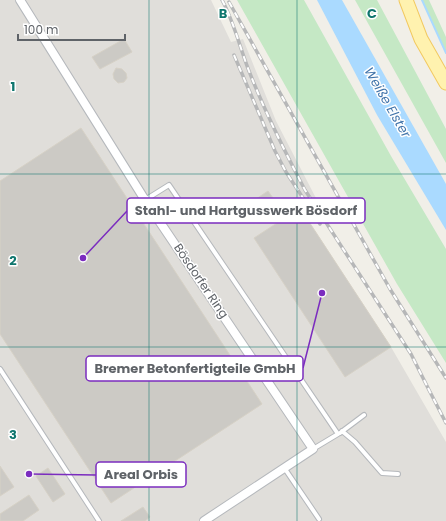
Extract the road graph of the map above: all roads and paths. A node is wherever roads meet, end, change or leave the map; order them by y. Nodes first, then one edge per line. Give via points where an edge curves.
1 (20, 0) edge
2 (406, 0) edge
3 (446, 83) edge
4 (145, 200) junction
5 (0, 369) edge
6 (364, 415) dead end
7 (340, 433) junction
8 (313, 450) junction
9 (285, 469) junction
10 (398, 474) dead end
11 (319, 519) dead end
12 (99, 521) edge
13 (204, 521) edge

1 - 4 street, Bösdorfer Ring
2 - 3 main road via 421,39
4 - 7 lane via 169,185
4 - 8 street, Bösdorfer Ring
5 - 12 lane
6 - 7 lane
7 - 8 lane
7 - 10 lane via 382,473
8 - 9 street
9 - 11 lane
9 - 13 street

